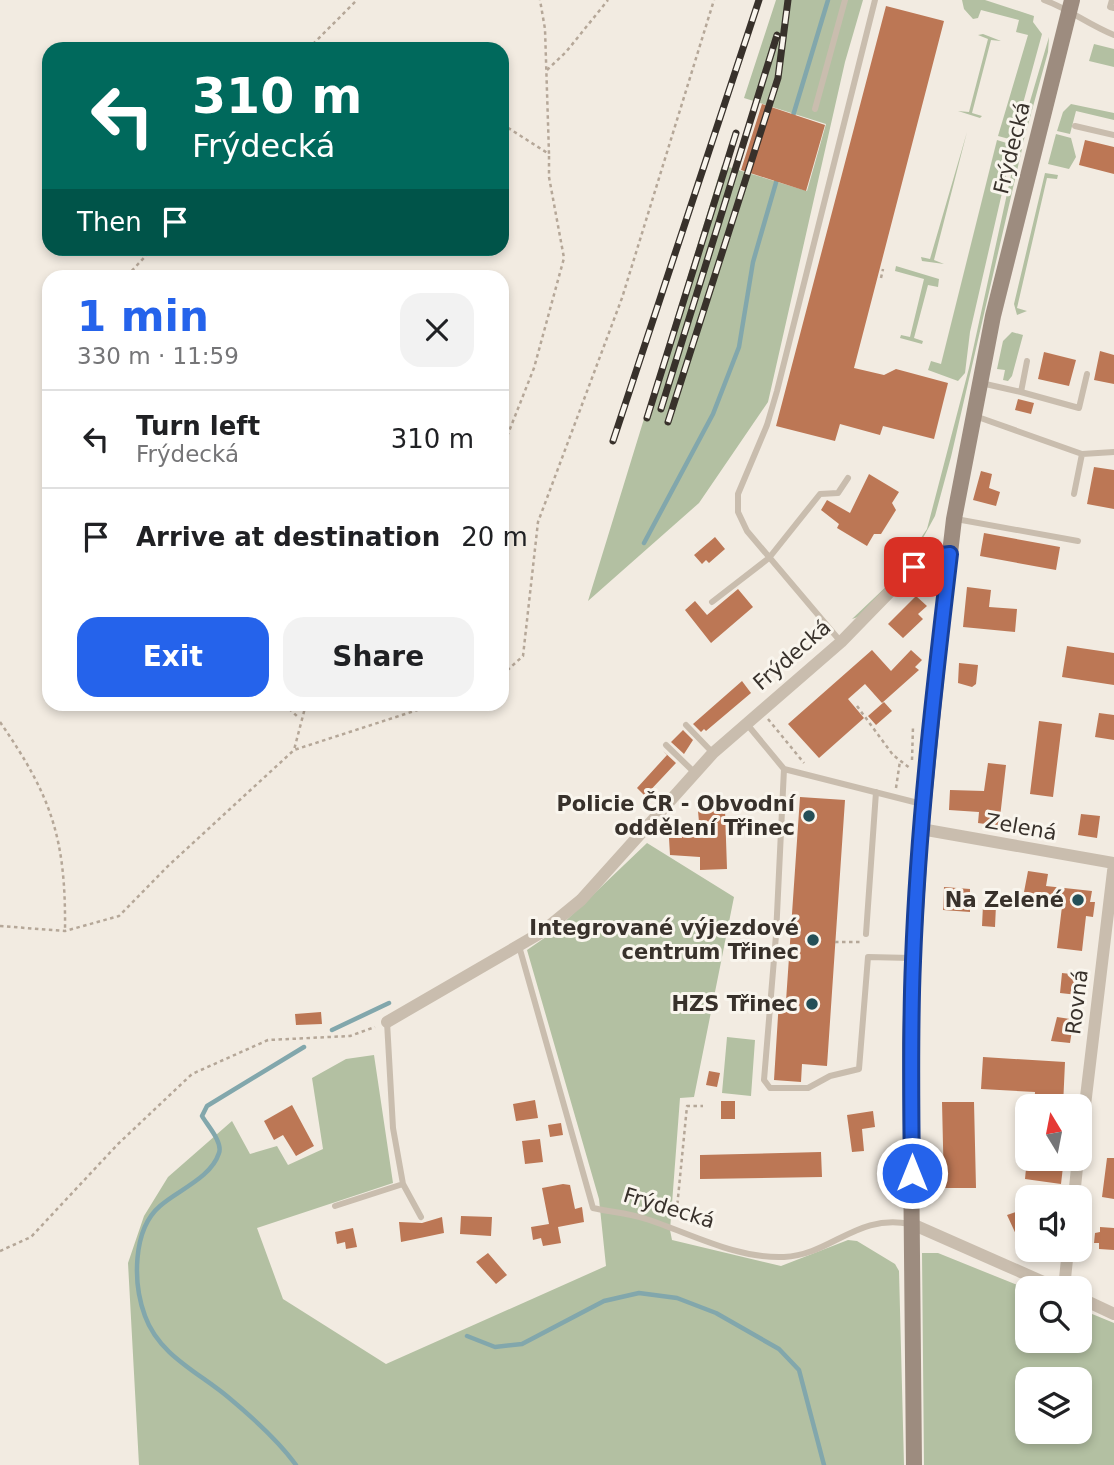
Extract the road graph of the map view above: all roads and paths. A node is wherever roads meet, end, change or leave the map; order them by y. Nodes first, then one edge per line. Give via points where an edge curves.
1 (357, 0) edge
2 (540, 0) edge
3 (608, 0) edge
4 (715, 0) edge
5 (845, 0) edge
6 (875, 0) edge
7 (1044, 0) edge
8 (1112, 0) edge
9 (1071, 5) edge
10 (1114, 8) edge
11 (1114, 34) edge
12 (315, 42) edge
13 (547, 70) junction
14 (816, 109) dead end
15 (1075, 126) dead end
16 (509, 128) edge
17 (1114, 135) edge
18 (549, 154) junction
19 (146, 256) edge
20 (883, 269) dead end
21 (133, 270) edge
22 (881, 278) dead end
23 (1027, 361) dead end
24 (1087, 374) dead end
25 (979, 383) junction
26 (1021, 392) junction
27 (973, 416) junction
28 (509, 431) edge
29 (1114, 452) edge
30 (1082, 454) junction
31 (848, 478) dead end
32 (1074, 494) dead end
33 (954, 519) junction
34 (1078, 541) dead end
35 (950, 554) junction
36 (769, 558) junction
37 (712, 602) dead end
38 (841, 642) junction
39 (509, 669) edge
40 (857, 706) dead end
41 (761, 710) junction
42 (292, 711) edge
43 (302, 711) edge
44 (414, 711) edge
45 (299, 718) junction
46 (0, 722) edge
47 (746, 723) junction
48 (686, 725) dead end
49 (914, 727) dead end
50 (666, 745) dead end
51 (294, 750) junction
52 (713, 753) junction
53 (900, 761) junction
54 (784, 769) junction
55 (695, 773) junction
56 (803, 774) junction
57 (876, 792) junction
58 (899, 792) dead end
59 (924, 804) junction
60 (921, 829) junction
61 (1114, 863) edge
62 (0, 926) edge
63 (65, 931) junction
64 (866, 934) joint
65 (835, 942) dead end
66 (519, 946) junction
67 (913, 958) junction
68 (387, 1022) junction
69 (1086, 1094) edge
70 (704, 1106) dead end
71 (402, 1184) junction
72 (335, 1206) dead end
73 (421, 1217) dead end
74 (912, 1224) junction
75 (674, 1231) junction
76 (0, 1251) edge
77 (1030, 1276) edge
78 (1092, 1304) edge
79 (1114, 1314) edge
80 (914, 1465) edge

1 - 12 path
2 - 13 path
3 - 13 path
4 - 39 path via 622,298 538,522 523,656
5 - 14 lane
6 - 36 lane via 777,391 738,494 742,522
7 - 9 lane
8 - 10 lane via 1110,7
9 - 11 lane via 1094,26
9 - 25 main road, Frýdecká via 1028,166
13 - 18 path
15 - 17 lane
16 - 18 path
18 - 28 path via 564,258 534,368
19 - 21 path
20 - 22 path
23 - 26 lane
24 - 26 lane via 1079,408
25 - 26 lane
25 - 27 main road, Frýdecká
27 - 30 lane
27 - 33 main road, Frýdecká
29 - 30 lane
30 - 32 lane
31 - 36 lane via 838,492 820,494
33 - 34 lane
33 - 35 main road, Frýdecká
35 - 38 street, Frýdecká via 934,556 914,567
35 - 59 main road, Frýdecká
36 - 37 lane
36 - 38 lane
38 - 41 street, Frýdecká
40 - 53 path
41 - 47 street, Frýdecká
41 - 56 path via 806,765
42 - 45 path
43 - 45 path
44 - 51 path
45 - 51 path
46 - 63 path via 26,760 53,815 66,879
47 - 52 street, Frýdecká
47 - 54 lane
48 - 52 lane
49 - 53 path via 911,751 915,771
50 - 55 lane
51 - 63 path via 119,916
52 - 55 street, Frýdecká
53 - 58 path via 895,791
54 - 56 lane
54 - 67 lane via 764,1080 771,1088 808,1088 830,1076 859,1069 867,957
55 - 66 street, Frýdecká via 581,900
56 - 57 lane
57 - 59 lane
57 - 64 lane
59 - 60 main road, Frýdecká
60 - 61 street, Zelená
60 - 67 main road, Frýdecká
61 - 69 street, Rovná
62 - 63 path
64 - 65 path via 862,943
66 - 68 street, Frýdecká
66 - 75 lane, Frýdecká via 593,1208 646,1219
67 - 74 main road, Frýdecká
68 - 71 lane via 393,1128
68 - 76 path via 350,1036 268,1040 192,1074 31,1237
70 - 75 path via 687,1106
71 - 72 lane
71 - 73 lane
74 - 75 lane, Frýdecká via 865,1225 785,1257 742,1252
74 - 77 street
74 - 80 main road, Frýdecká
78 - 79 street

